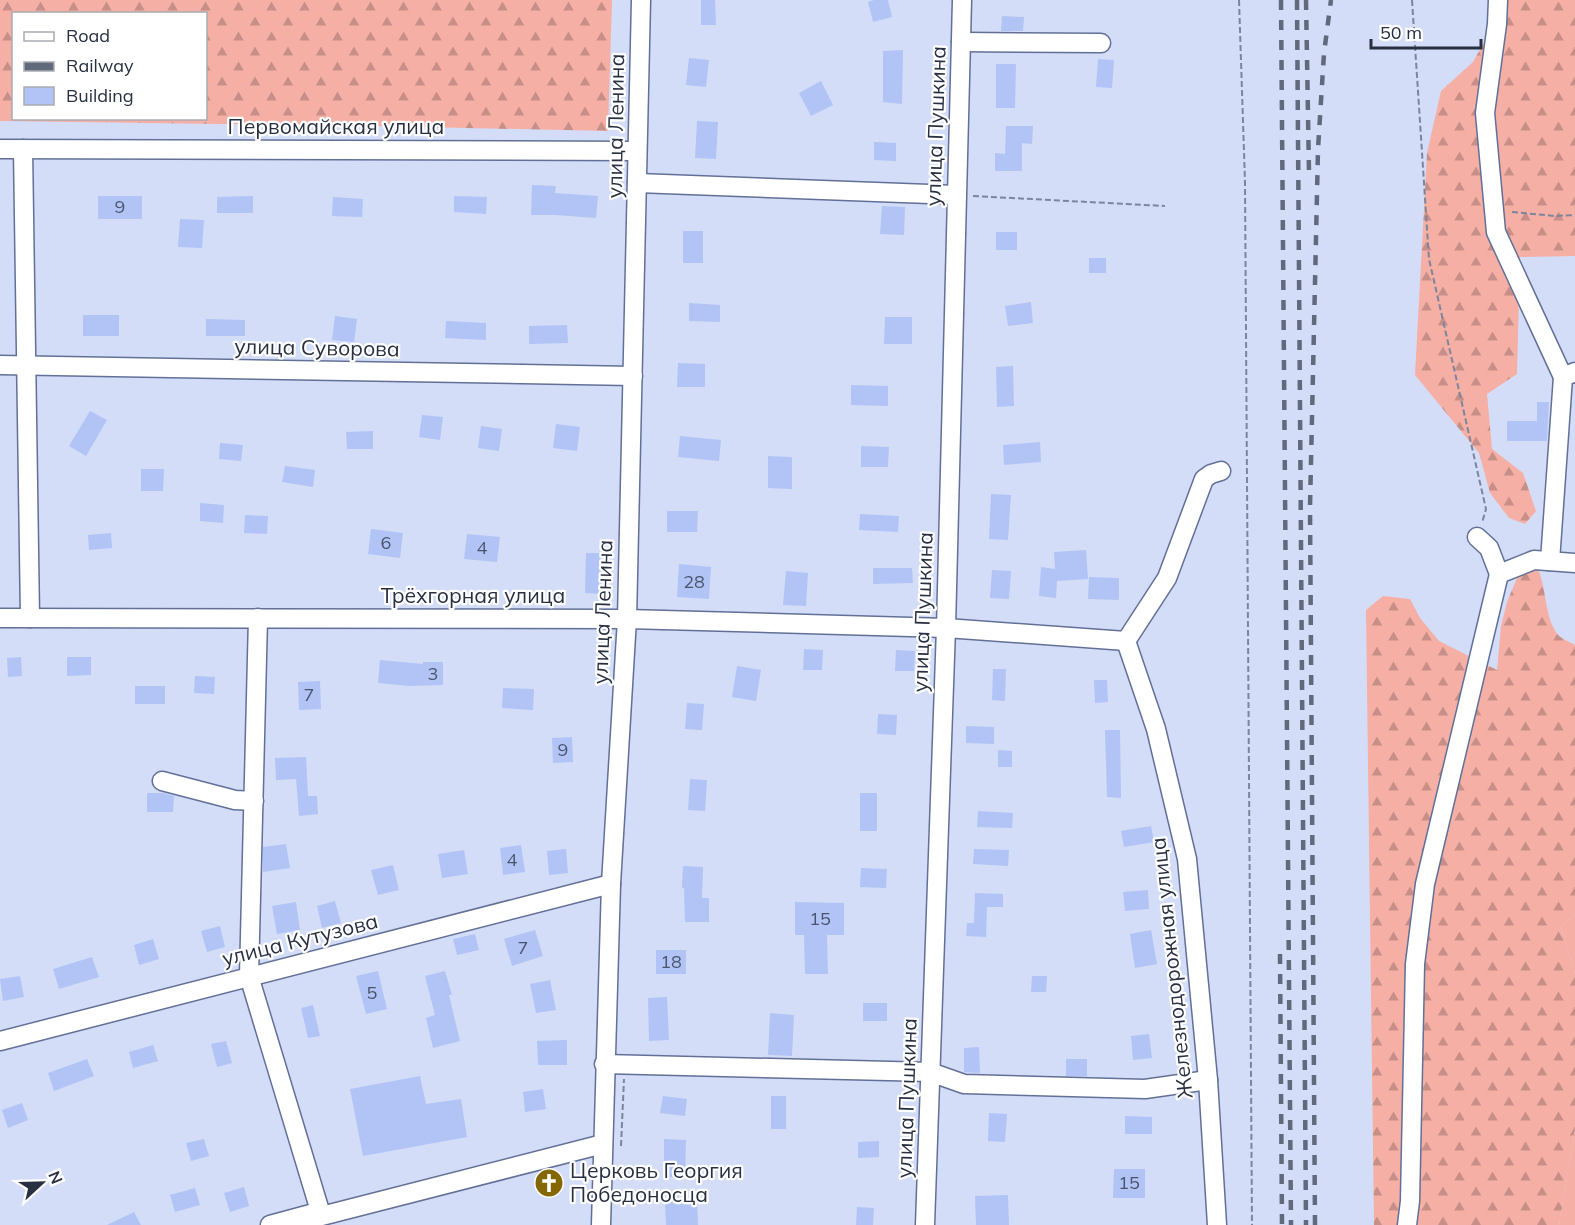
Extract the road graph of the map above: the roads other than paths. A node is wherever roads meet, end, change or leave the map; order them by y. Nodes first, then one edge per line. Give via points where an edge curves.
1 (641, 0) edge
2 (962, 0) edge
3 (1498, 0) edge
4 (961, 42) junction
5 (1101, 43) dead end
6 (0, 149) edge
7 (23, 149) junction
8 (636, 151) junction
9 (637, 183) junction
10 (956, 195) junction
11 (0, 365) edge
12 (28, 365) junction
13 (1569, 375) edge
14 (633, 376) junction
15 (1221, 471) dead end
16 (1477, 537) road end
17 (1550, 561) junction
18 (1575, 563) edge
19 (1499, 574) junction
20 (0, 618) edge
21 (30, 618) junction
22 (258, 618) junction
23 (627, 619) junction
24 (946, 628) junction
25 (1126, 641) junction
26 (162, 780) dead end
27 (254, 801) junction
28 (611, 884) junction
29 (249, 976) junction
30 (0, 1041) edge
31 (604, 1064) junction
32 (930, 1072) junction
33 (1209, 1080) junction
34 (603, 1144) junction
35 (313, 1219) edge
36 (270, 1225) edge
37 (600, 1225) edge
38 (925, 1225) edge
39 (1217, 1225) edge
40 (1407, 1225) edge

1 - 8 street, улица Ленина
2 - 4 street, улица Пушкина
3 - 13 street via 1485,113 1496,232
4 - 5 street
4 - 10 street, улица Пушкина
6 - 7 street, Первомайская улица
7 - 8 street, Первомайская улица
7 - 12 street
8 - 9 street, улица Ленина
9 - 10 street
9 - 14 street, улица Ленина
10 - 24 street, улица Пушкина
11 - 12 street, улица Суворова
12 - 14 street, улица Суворова
12 - 21 street
13 - 17 street
14 - 23 street, улица Ленина
15 - 25 street via 1204,479 1167,578
16 - 19 street via 1489,548
17 - 18 street
17 - 19 street via 1534,560
19 - 40 street via 1425,884 1415,964
20 - 21 street, Трёхгорная улица
21 - 22 street, Трёхгорная улица
22 - 23 street, Трёхгорная улица
22 - 27 street
23 - 24 street, Трёхгорная улица
23 - 28 street, улица Ленина
24 - 25 street, Трёхгорная улица
24 - 32 street, улица Пушкина
25 - 33 street, Железнодорожная улица via 1156,729 1187,859
26 - 27 street via 235,800
27 - 29 street
28 - 29 street, улица Кутузова
28 - 31 street, улица Ленина
29 - 30 street, улица Кутузова
29 - 35 street
31 - 32 street
31 - 34 street, улица Ленина
32 - 33 street via 964,1084 1145,1089
32 - 38 street, улица Пушкина
33 - 39 street, Железнодорожная улица
34 - 35 street
34 - 37 street, улица Ленина
35 - 36 street

